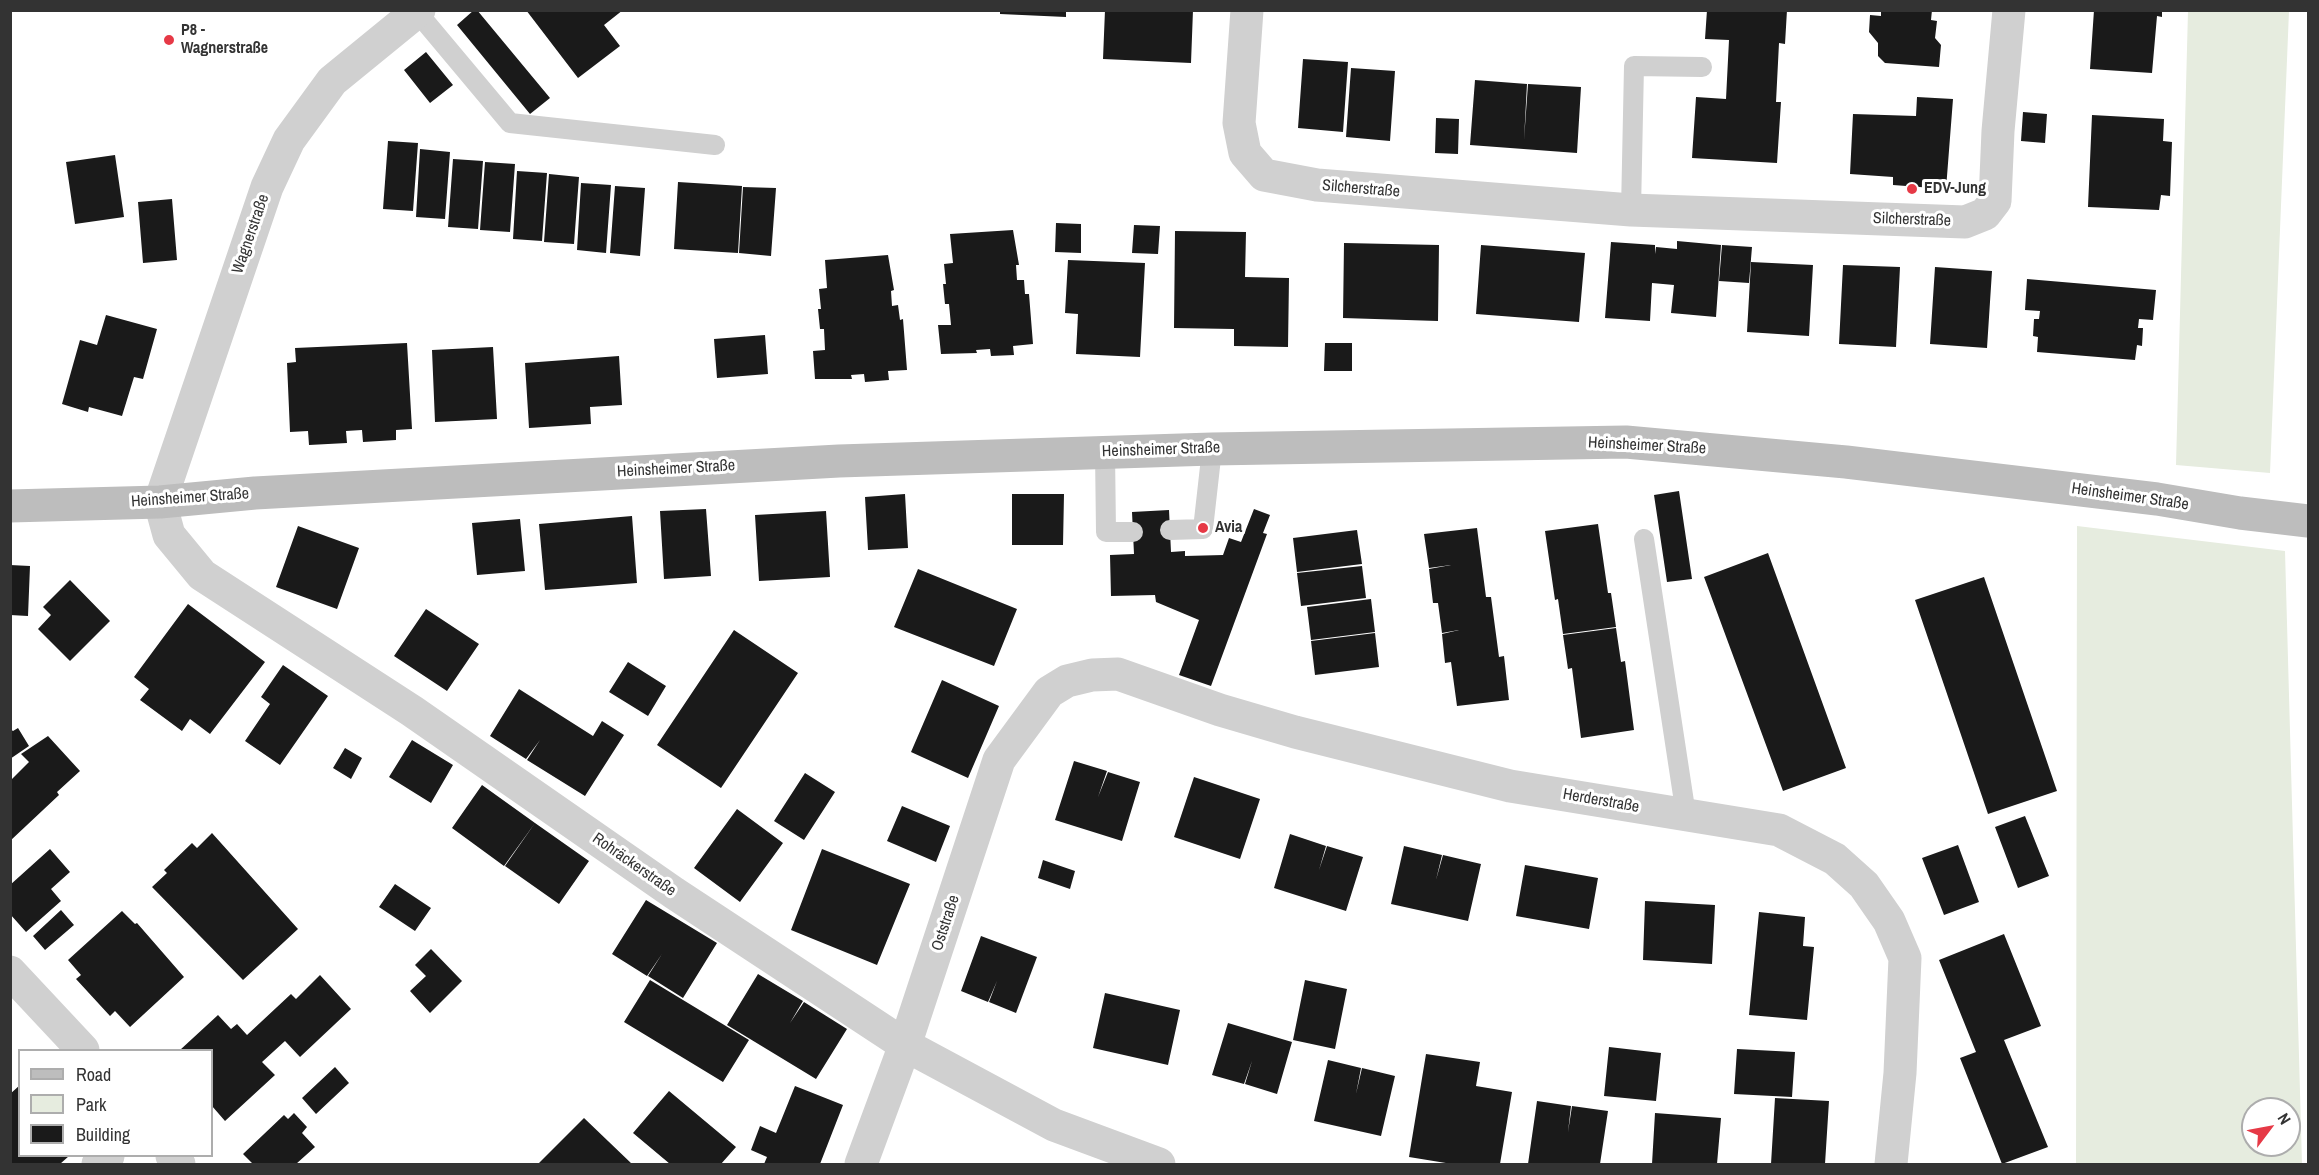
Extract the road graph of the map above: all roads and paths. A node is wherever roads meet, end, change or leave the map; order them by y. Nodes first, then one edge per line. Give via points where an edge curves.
1 (1246, 10) edge
2 (2009, 10) edge
3 (418, 11) edge
4 (1702, 67) dead end
5 (715, 145) dead end
6 (1631, 210) junction
7 (1212, 448) junction
8 (1106, 452) junction
9 (160, 502) junction
10 (10, 506) edge
11 (2308, 521) edge
12 (1170, 530) dead end
13 (1133, 532) dead end
14 (1644, 539) dead end
15 (1049, 692) joint
16 (1686, 815) junction
17 (10, 972) edge
18 (905, 1045) junction
19 (82, 1049) edge
20 (861, 1164) edge
21 (1159, 1164) edge
22 (1891, 1164) edge

1 - 6 street, Silcherstraße via 1239,123 1245,153 1264,176 1317,185
2 - 6 street, Silcherstraße via 1995,201 1984,214 1965,222
3 - 5 lane, Wagnerstraße via 510,123
3 - 9 street, Wagnerstraße via 332,81 289,140 267,187
4 - 6 lane via 1634,66
7 - 8 street, Heinsheimer Straße
7 - 11 street, Heinsheimer Straße via 1626,442 1846,462
7 - 12 lane via 1203,529
8 - 9 street, Heinsheimer Straße via 635,471
8 - 13 lane via 1106,532
9 - 10 street, Heinsheimer Straße
9 - 18 street, Rohräckerstraße via 169,535 202,575 412,711 674,893
14 - 16 lane
15 - 16 street, Herderstraße via 1067,681 1118,674 1296,732 1510,786
15 - 18 street, Oststraße via 999,760
16 - 22 street, Herderstraße via 1779,830 1835,859 1864,885 1889,921 1905,958
17 - 19 street
18 - 20 street, Oststraße
18 - 21 street, Rohräckerstraße via 1054,1125

